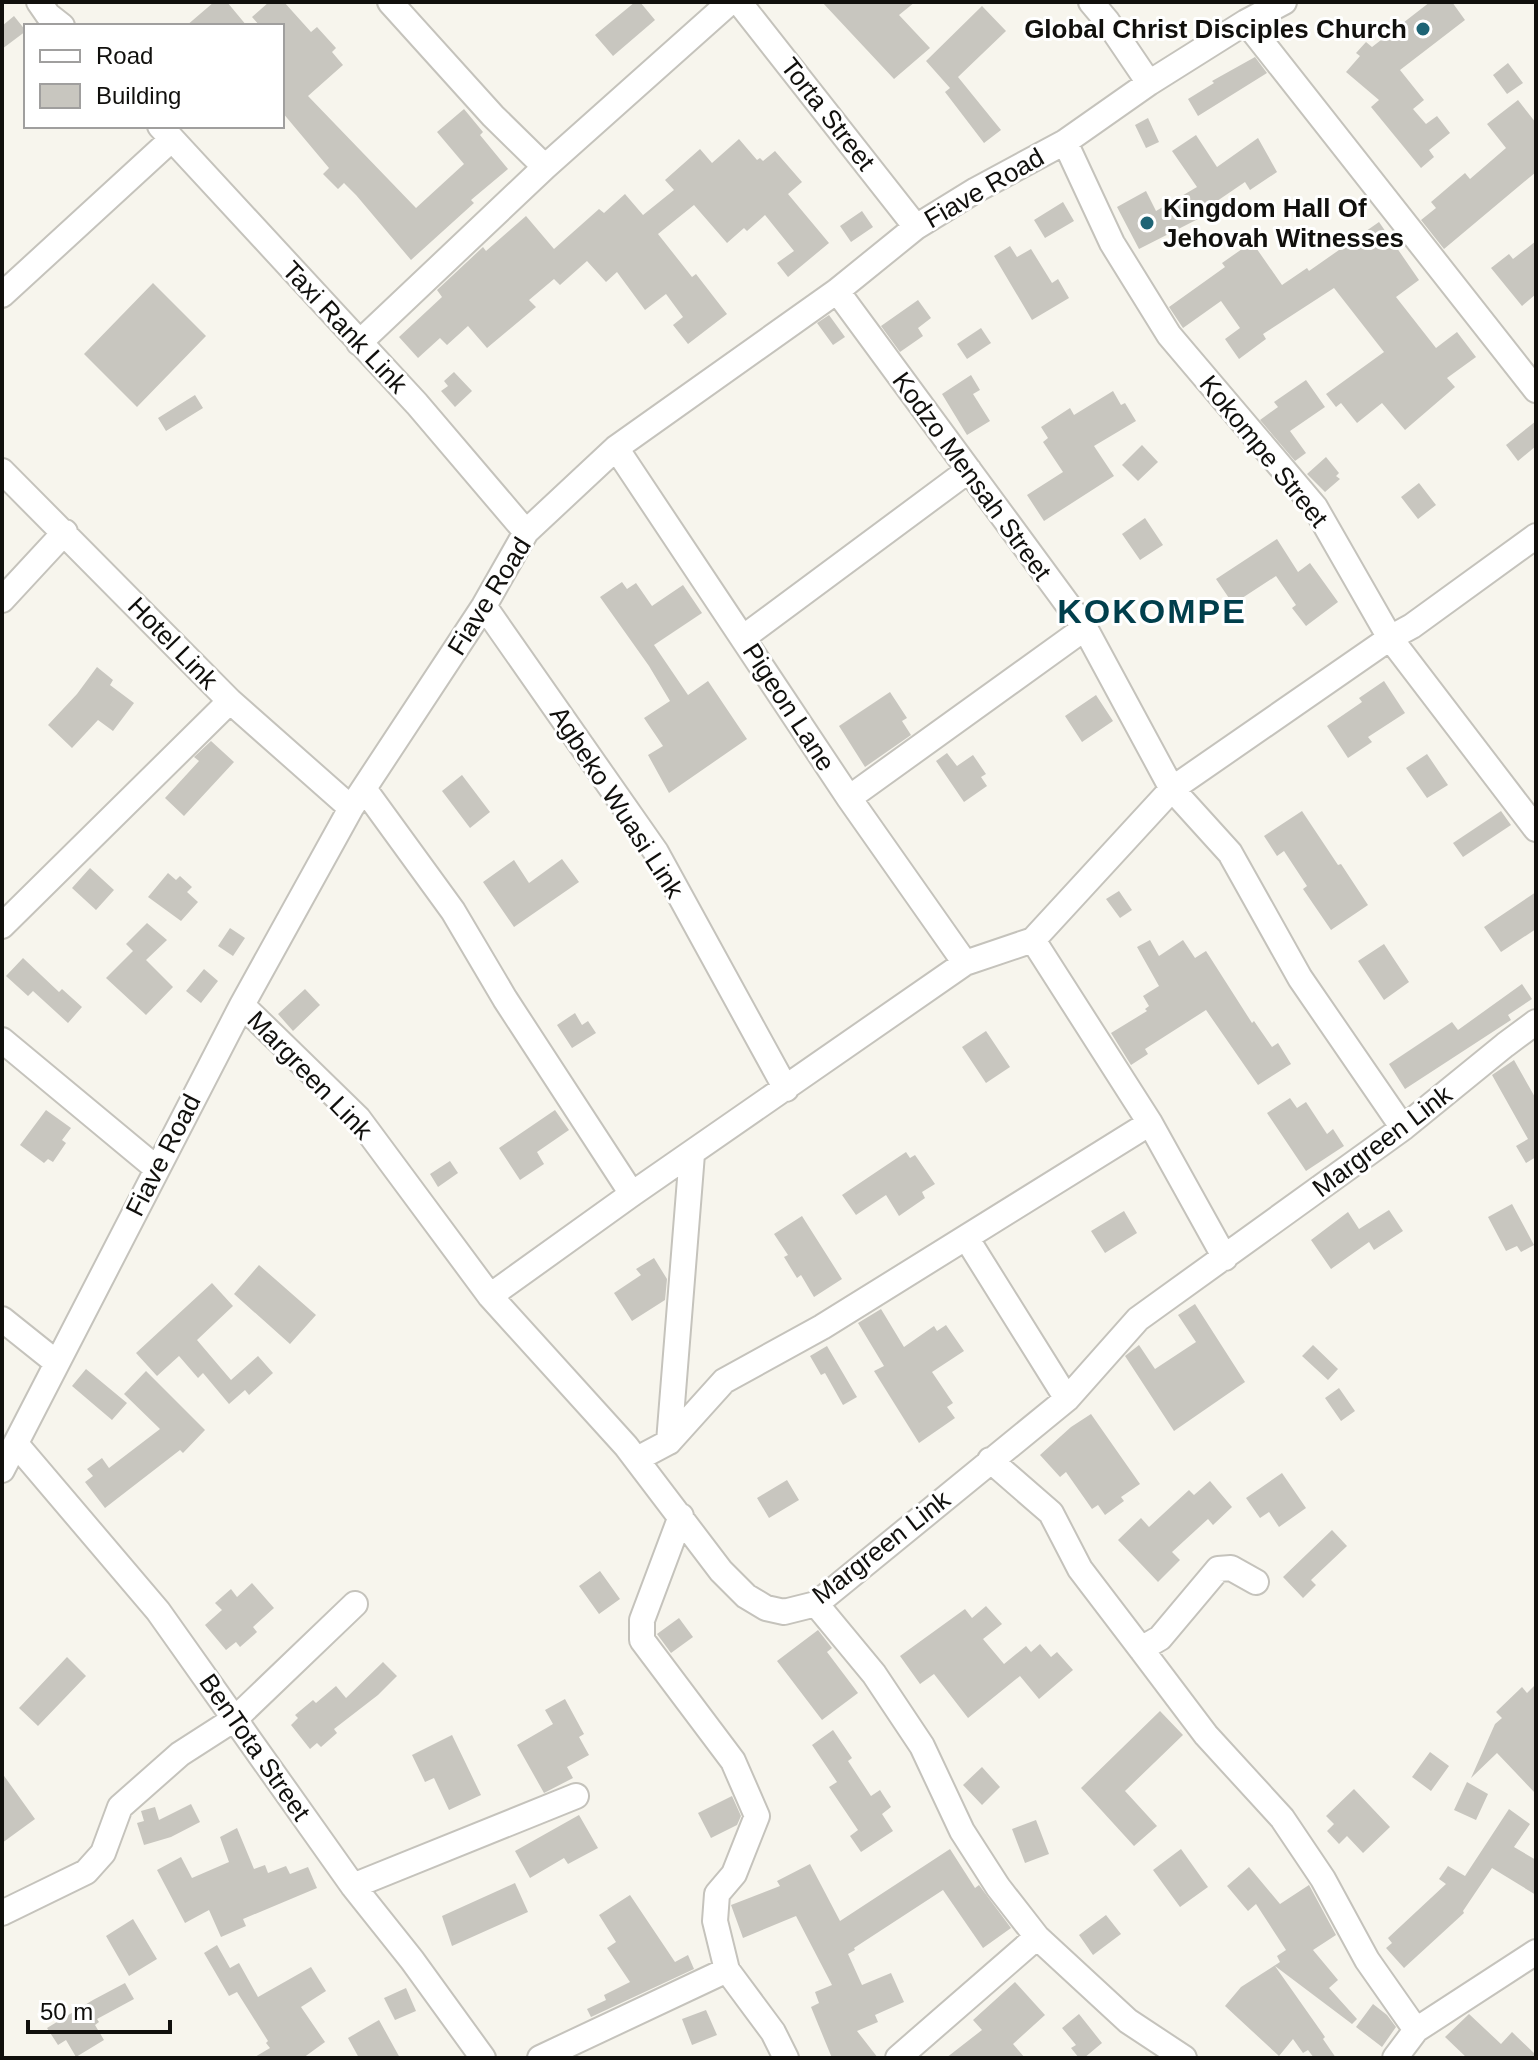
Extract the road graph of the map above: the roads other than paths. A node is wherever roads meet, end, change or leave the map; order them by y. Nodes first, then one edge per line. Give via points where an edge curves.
1 (39, 2) edge
2 (390, 2) edge
3 (730, 2) edge
4 (739, 2) edge
5 (1091, 2) edge
6 (1284, 2) edge
7 (1246, 22) junction
8 (59, 24) edge
9 (1149, 83) junction
10 (166, 133) edge
11 (1065, 142) junction
12 (545, 167) junction
13 (916, 227) junction
14 (837, 291) junction
15 (2, 295) edge
16 (359, 343) junction
17 (1536, 390) edge
18 (616, 448) junction
19 (969, 470) junction
20 (2, 471) edge
21 (65, 532) junction
22 (526, 532) junction
23 (1536, 536) edge
24 (2, 600) edge
25 (484, 606) junction
26 (1085, 628) junction
27 (744, 637) junction
28 (1390, 638) junction
29 (230, 701) junction
30 (1172, 789) junction
31 (849, 798) junction
32 (358, 799) junction
33 (1536, 829) edge
34 (2, 926) edge
35 (1033, 940) junction
36 (965, 963) junction
37 (242, 1005) junction
38 (1536, 1022) edge
39 (2, 1040) edge
40 (786, 1089) junction
41 (1150, 1123) junction
42 (1403, 1128) junction
43 (692, 1154) junction
44 (156, 1168) junction
45 (632, 1194) junction
46 (967, 1239) junction
47 (1225, 1258) junction
48 (490, 1296) junction
49 (2, 1319) edge
50 (57, 1363) junction
51 (1067, 1399) junction
52 (669, 1442) junction
53 (16, 1444) junction
54 (637, 1459) junction
55 (990, 1460) junction
56 (2, 1470) edge
57 (681, 1516) junction
58 (1256, 1582) dead end
59 (355, 1604) dead end
60 (816, 1604) junction
61 (1141, 1649) junction
62 (236, 1718) junction
63 (576, 1796) dead end
64 (353, 1886) junction
65 (2, 1913) edge
66 (1037, 1937) junction
67 (1536, 1953) edge
68 (727, 1970) junction
69 (1416, 2030) junction
70 (483, 2058) edge
71 (540, 2058) edge
72 (786, 2058) edge
73 (898, 2058) edge
74 (1184, 2058) edge
75 (1395, 2058) edge

1 - 8 street
2 - 12 street
3 - 12 street
4 - 13 street, Torta Street
5 - 9 street
6 - 7 street, Fiave Road
7 - 9 street, Fiave Road
7 - 17 street
9 - 11 street, Fiave Road
10 - 15 street
10 - 16 street, Taxi Rank Link
11 - 13 street, Fiave Road
11 - 28 street, Kokompe Street via 1112,243 1169,335 1315,507
12 - 16 street
13 - 14 street, Fiave Road
14 - 18 street, Fiave Road
14 - 19 street, Kodzo Mensah Street
16 - 22 street, Taxi Rank Link
18 - 22 street, Fiave Road
18 - 27 street, Pigeon Lane
19 - 26 street, Kodzo Mensah Street
19 - 27 street
20 - 21 street, Hotel Link
21 - 24 street
21 - 29 street, Hotel Link
22 - 25 street, Fiave Road
23 - 28 street
25 - 32 street, Fiave Road
25 - 40 street, Agbeko Wuasi Link via 656,852
26 - 30 street, Kodzo Mensah Street
26 - 31 street
27 - 31 street, Pigeon Lane
28 - 30 street
28 - 33 street, Kokompe Street
29 - 32 street, Hotel Link
29 - 34 street
30 - 35 street
30 - 42 street, Kodzo Mensah Street via 1230,853 1300,978
31 - 36 street, Pigeon Lane
32 - 37 street, Fiave Road
32 - 45 street, Hotel Link via 453,911
35 - 36 street
35 - 41 street
36 - 40 street
37 - 44 street, Fiave Road
37 - 48 street, Margreen Link via 358,1118
38 - 42 street, Margreen Link
39 - 44 street
40 - 43 street
41 - 46 street
41 - 47 street
42 - 47 street, Margreen Link
43 - 45 street
43 - 52 street
44 - 50 street, Fiave Road
45 - 48 street
46 - 51 street
46 - 52 street via 724,1381
47 - 51 street, Margreen Link via 1138,1319
48 - 54 street, Margreen Link
49 - 50 street
50 - 53 street, Fiave Road
51 - 55 street, Margreen Link
52 - 54 street
53 - 56 street, Fiave Road
53 - 62 street, BenTota Street via 158,1611
54 - 57 street, Margreen Link
55 - 60 street, Margreen Link
55 - 61 street via 1051,1513 1080,1569
57 - 60 street, Margreen Link via 746,1596 784,1612
57 - 68 street via 642,1620 642,1640 733,1761 757,1816 734,1874 717,1894 715,1921
58 - 61 street via 1231,1568 1218,1569 1160,1638
59 - 62 street
60 - 66 street via 874,1674 922,1746 962,1831
61 - 69 street via 1206,1735 1282,1818 1367,1960
62 - 64 street, BenTota Street
62 - 65 street via 180,1754 120,1807 103,1853 86,1872
63 - 64 street
64 - 70 street, BenTota Street
66 - 73 street
66 - 74 street via 1128,2021
67 - 69 street
68 - 71 street
68 - 72 street
69 - 75 street

